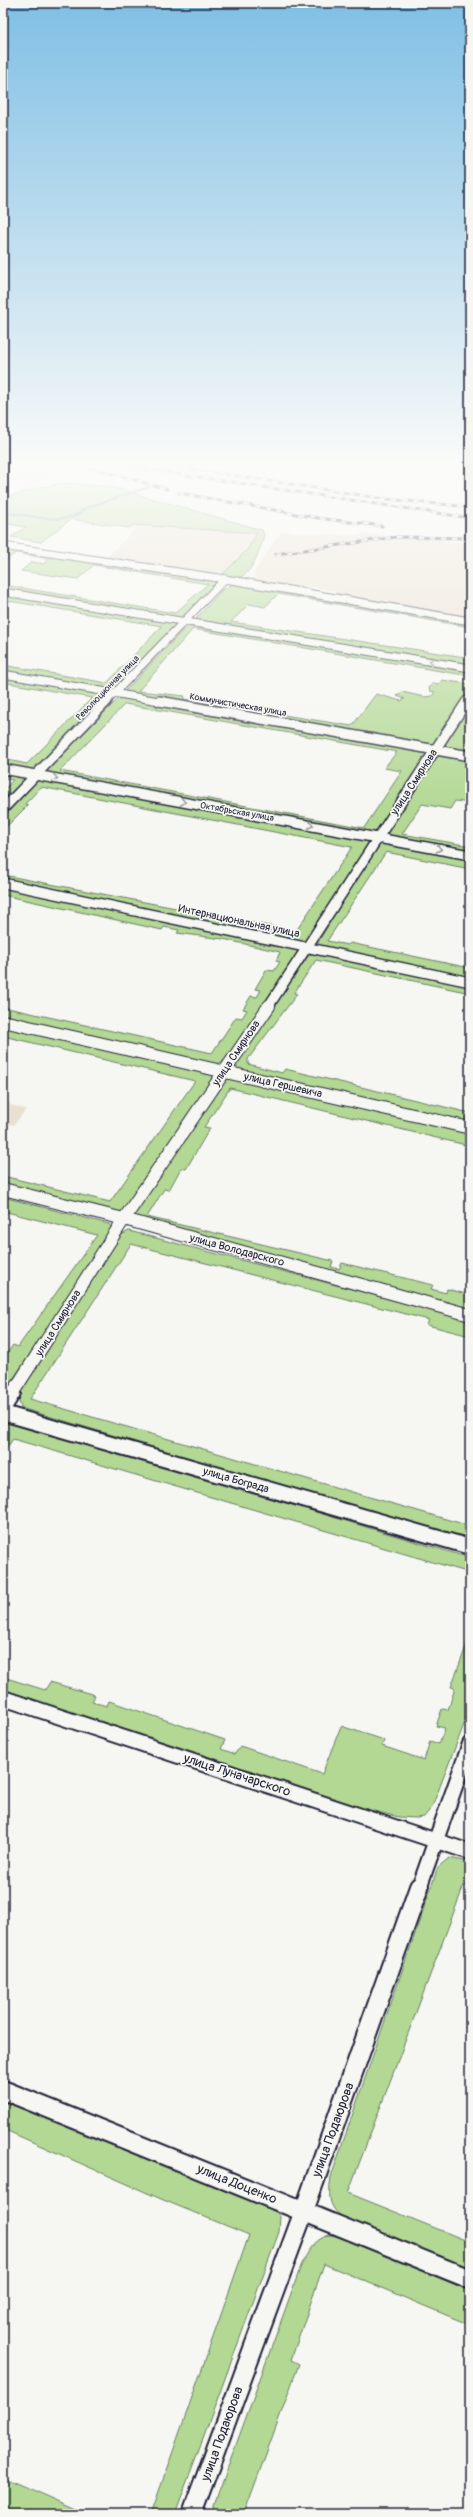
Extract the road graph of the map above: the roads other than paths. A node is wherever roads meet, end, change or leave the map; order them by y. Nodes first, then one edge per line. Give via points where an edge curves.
1 (224, 580) edge
2 (234, 580) edge
3 (3, 592) edge
4 (470, 621) edge
5 (186, 622) junction
6 (470, 668) edge
7 (3, 674) edge
8 (117, 694) junction
9 (470, 697) edge
10 (435, 749) junction
11 (470, 756) edge
12 (3, 769) edge
13 (37, 775) junction
14 (3, 809) edge
15 (377, 838) junction
16 (470, 855) edge
17 (3, 883) edge
18 (308, 948) junction
19 (470, 982) edge
20 (3, 1021) edge
21 (224, 1072) junction
22 (470, 1128) edge
23 (3, 1189) edge
24 (124, 1219) junction
25 (470, 1315) edge
26 (3, 1409) edge
27 (3, 1413) edge
28 (470, 1547) edge
29 (3, 1698) edge
30 (470, 1744) edge
31 (436, 1841) junction
32 (470, 1852) edge
33 (3, 2090) edge
34 (304, 2211) junction
35 (470, 2279) edge
36 (192, 2514) edge

1 - 5 street, Революционная улица
2 - 4 street
3 - 5 street
6 -> 5 street
5 - 8 street, Революционная улица
7 - 8 street, Коммунистическая улица
8 - 10 street, Коммунистическая улица
8 - 13 street, Революционная улица
9 - 10 street, улица Смирнова
10 - 11 street, Коммунистическая улица
10 - 15 street, улица Смирнова
12 - 13 street, Октябрьская улица
13 - 14 street, Революционная улица
13 -> 15 street, Октябрьская улица
15 -> 16 street, Октябрьская улица
15 - 18 street, улица Смирнова
17 - 18 street, Интернациональная улица
18 - 19 street, Интернациональная улица
18 - 21 street, улица Смирнова
20 - 21 street, улица Гершевича
21 - 22 street, улица Гершевича
21 - 24 street, улица Смирнова
23 - 24 street, улица Володарского
24 - 25 street, улица Володарского
24 - 26 street, улица Смирнова
27 - 28 street, улица Бограда
29 - 31 street, улица Луначарского
30 - 31 street, улица Подаюрова
31 - 32 street, улица Луначарского
31 - 34 street, улица Подаюрова
33 - 34 street, улица Доценко
34 - 35 street, улица Доценко
34 - 36 street, улица Подаюрова

